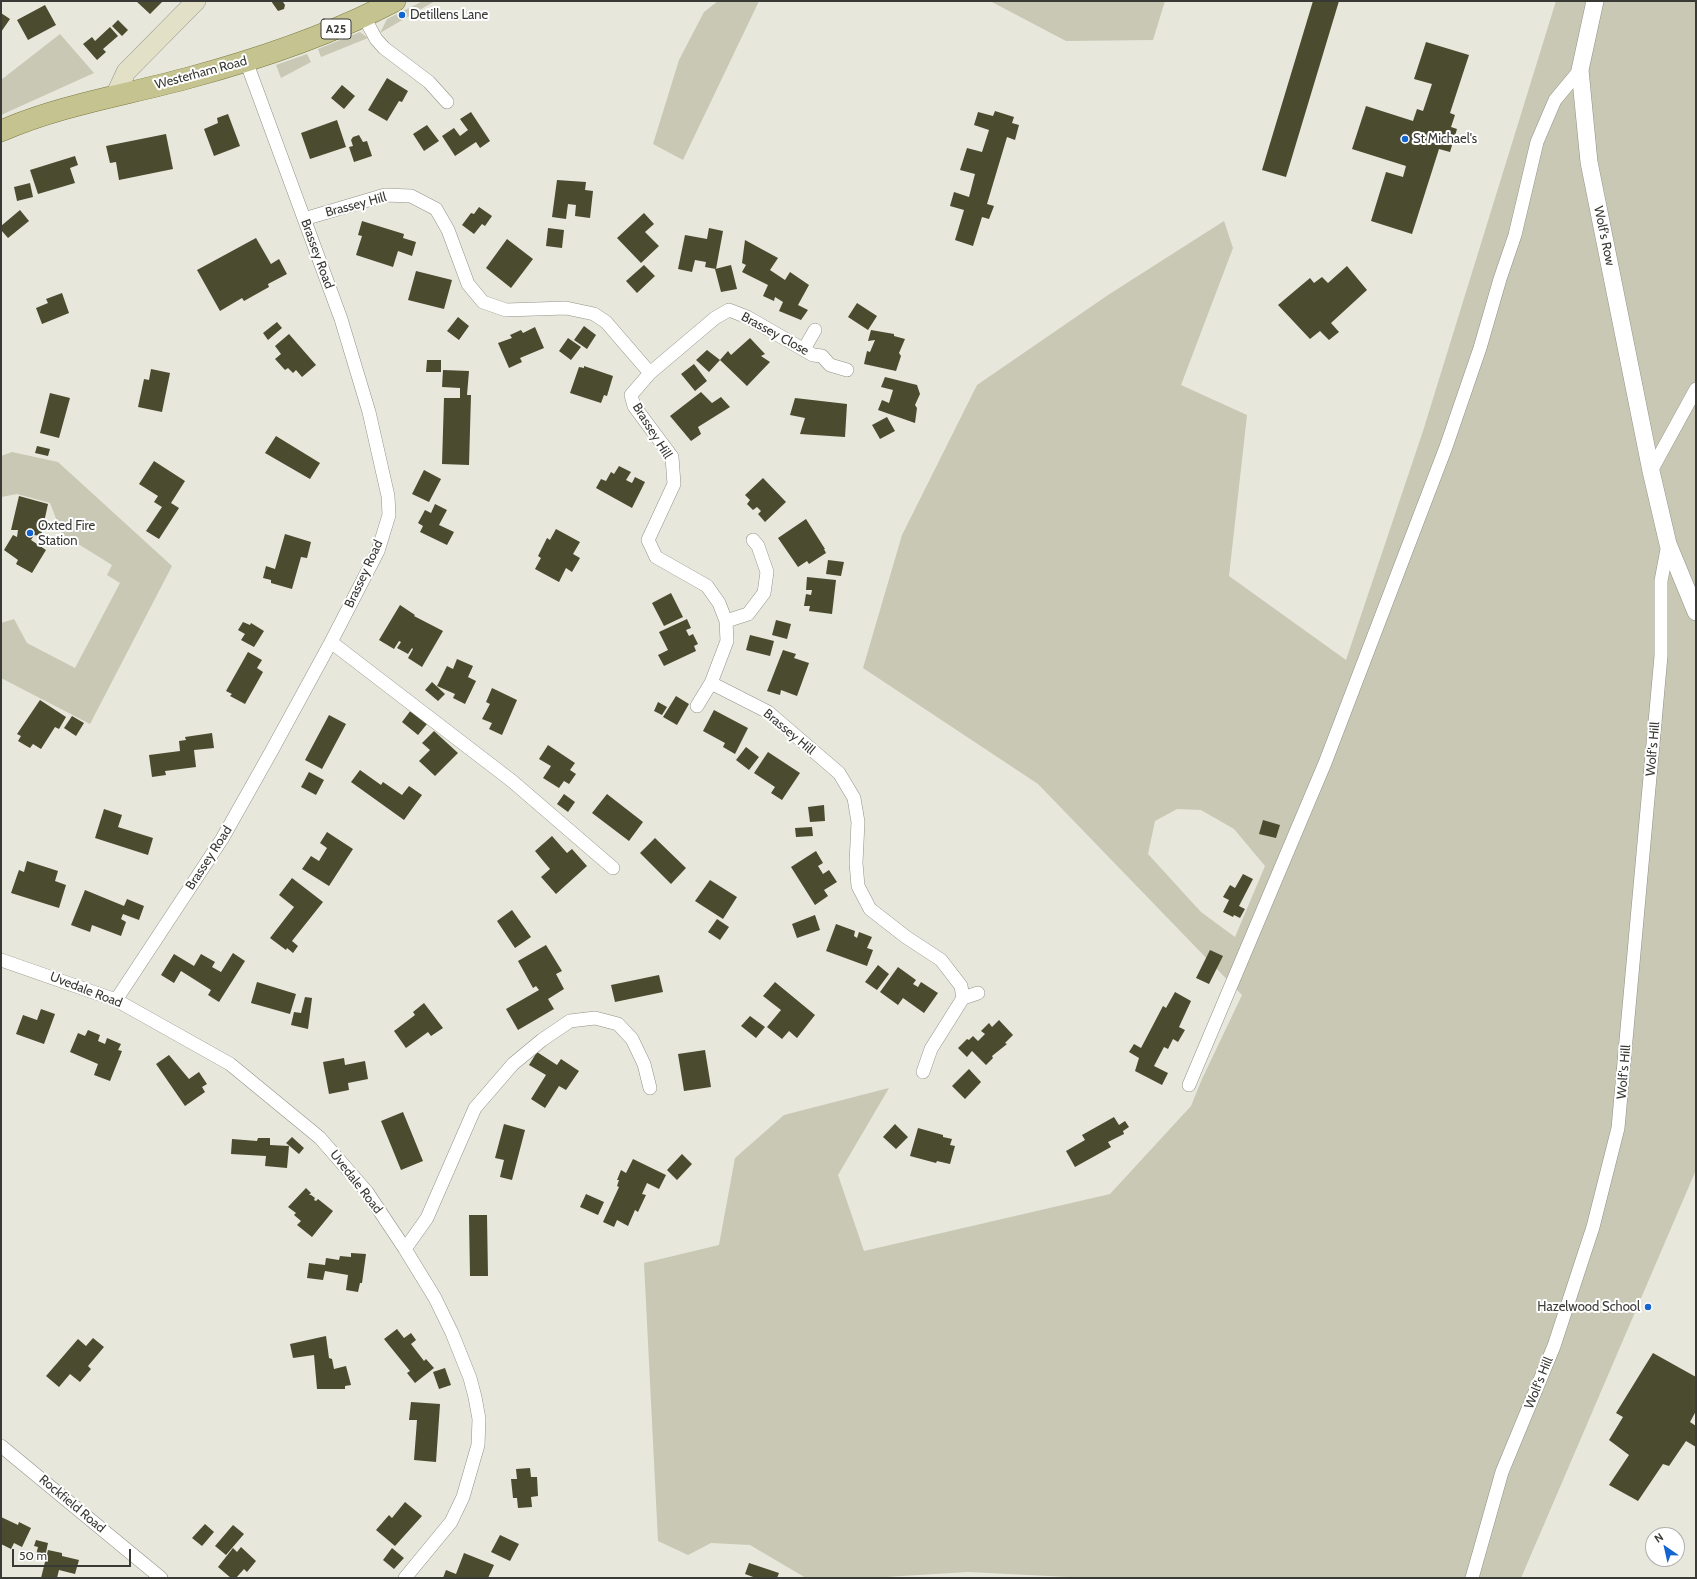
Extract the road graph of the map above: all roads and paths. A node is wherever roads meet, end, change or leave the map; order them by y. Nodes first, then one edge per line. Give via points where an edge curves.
1 (196, 1) edge
2 (395, 1) edge
3 (1595, 1) edge
4 (364, 17) junction
5 (246, 61) junction
6 (1580, 70) junction
7 (115, 96) junction
8 (447, 102) dead end
9 (1, 131) edge
10 (304, 219) junction
11 (815, 330) dead end
12 (804, 349) junction
13 (846, 370) dead end
14 (650, 373) junction
15 (1696, 389) edge
16 (1651, 471) junction
17 (753, 540) dead end
18 (1668, 544) junction
19 (1696, 612) edge
20 (726, 621) junction
21 (331, 642) junction
22 (711, 683) junction
23 (697, 706) dead end
24 (613, 868) dead end
25 (1, 960) edge
26 (978, 993) dead end
27 (963, 998) junction
28 (116, 1000) junction
29 (923, 1072) dead end
30 (1188, 1085) dead end
31 (650, 1088) dead end
32 (405, 1249) junction
33 (1, 1446) edge
34 (162, 1578) edge
35 (405, 1578) edge
36 (1472, 1578) edge

1 - 7 main road via 126,72
2 - 4 main road, Westerham Road / A25
3 - 6 street, Wolf's Row
4 - 5 main road, Westerham Road / A25
4 - 8 street via 384,48 429,82
5 - 7 main road, Westerham Road / A25
5 - 10 street, Brassey Road
6 - 16 street, Wolf's Row via 1589,162
6 - 30 street via 1556,100 1537,142 1515,235 1446,447 1325,763
7 - 9 main road, Westerham Road / A25 via 56,112
10 - 14 street, Brassey Hill via 385,195 411,196 436,209 448,230 468,284 483,302 506,310 566,308 594,314 606,322
10 - 21 street, Brassey Road via 341,319 365,398 388,496 389,515 378,551
11 - 12 street
12 - 13 street, Brassey Close via 813,355 822,356 830,365
12 - 14 street, Brassey Close via 747,317 729,310 715,318
14 - 20 street, Brassey Hill via 631,396 634,406 672,457 674,484 648,540 656,558 707,586 719,603
15 - 16 street
16 - 18 street, Wolf's Row
17 - 20 street via 758,546 767,572 764,593 748,614
18 - 19 street, Wolf's Row
18 - 36 street, Wolf's Hill via 1661,580 1661,656 1618,1128 1585,1249 1554,1346 1502,1472
20 - 22 street, Brassey Hill via 727,641
21 - 24 street via 512,781
21 - 28 street, Brassey Road via 222,839
22 - 23 street
22 - 27 street, Brassey Hill via 768,712 839,773 854,798 858,822 858,886 870,909 941,960 961,986
25 - 28 street, Uvedale Road
26 - 27 street
27 - 29 street via 931,1049
28 - 32 street, Uvedale Road via 230,1064 320,1138 367,1192
31 - 32 street via 644,1064 632,1039 618,1024 596,1018 570,1021 513,1064 475,1108 427,1218
32 - 35 street, Uvedale Road via 435,1298 452,1333 476,1397 479,1420 478,1445 463,1497 451,1522
33 - 34 street, Rockfield Road

